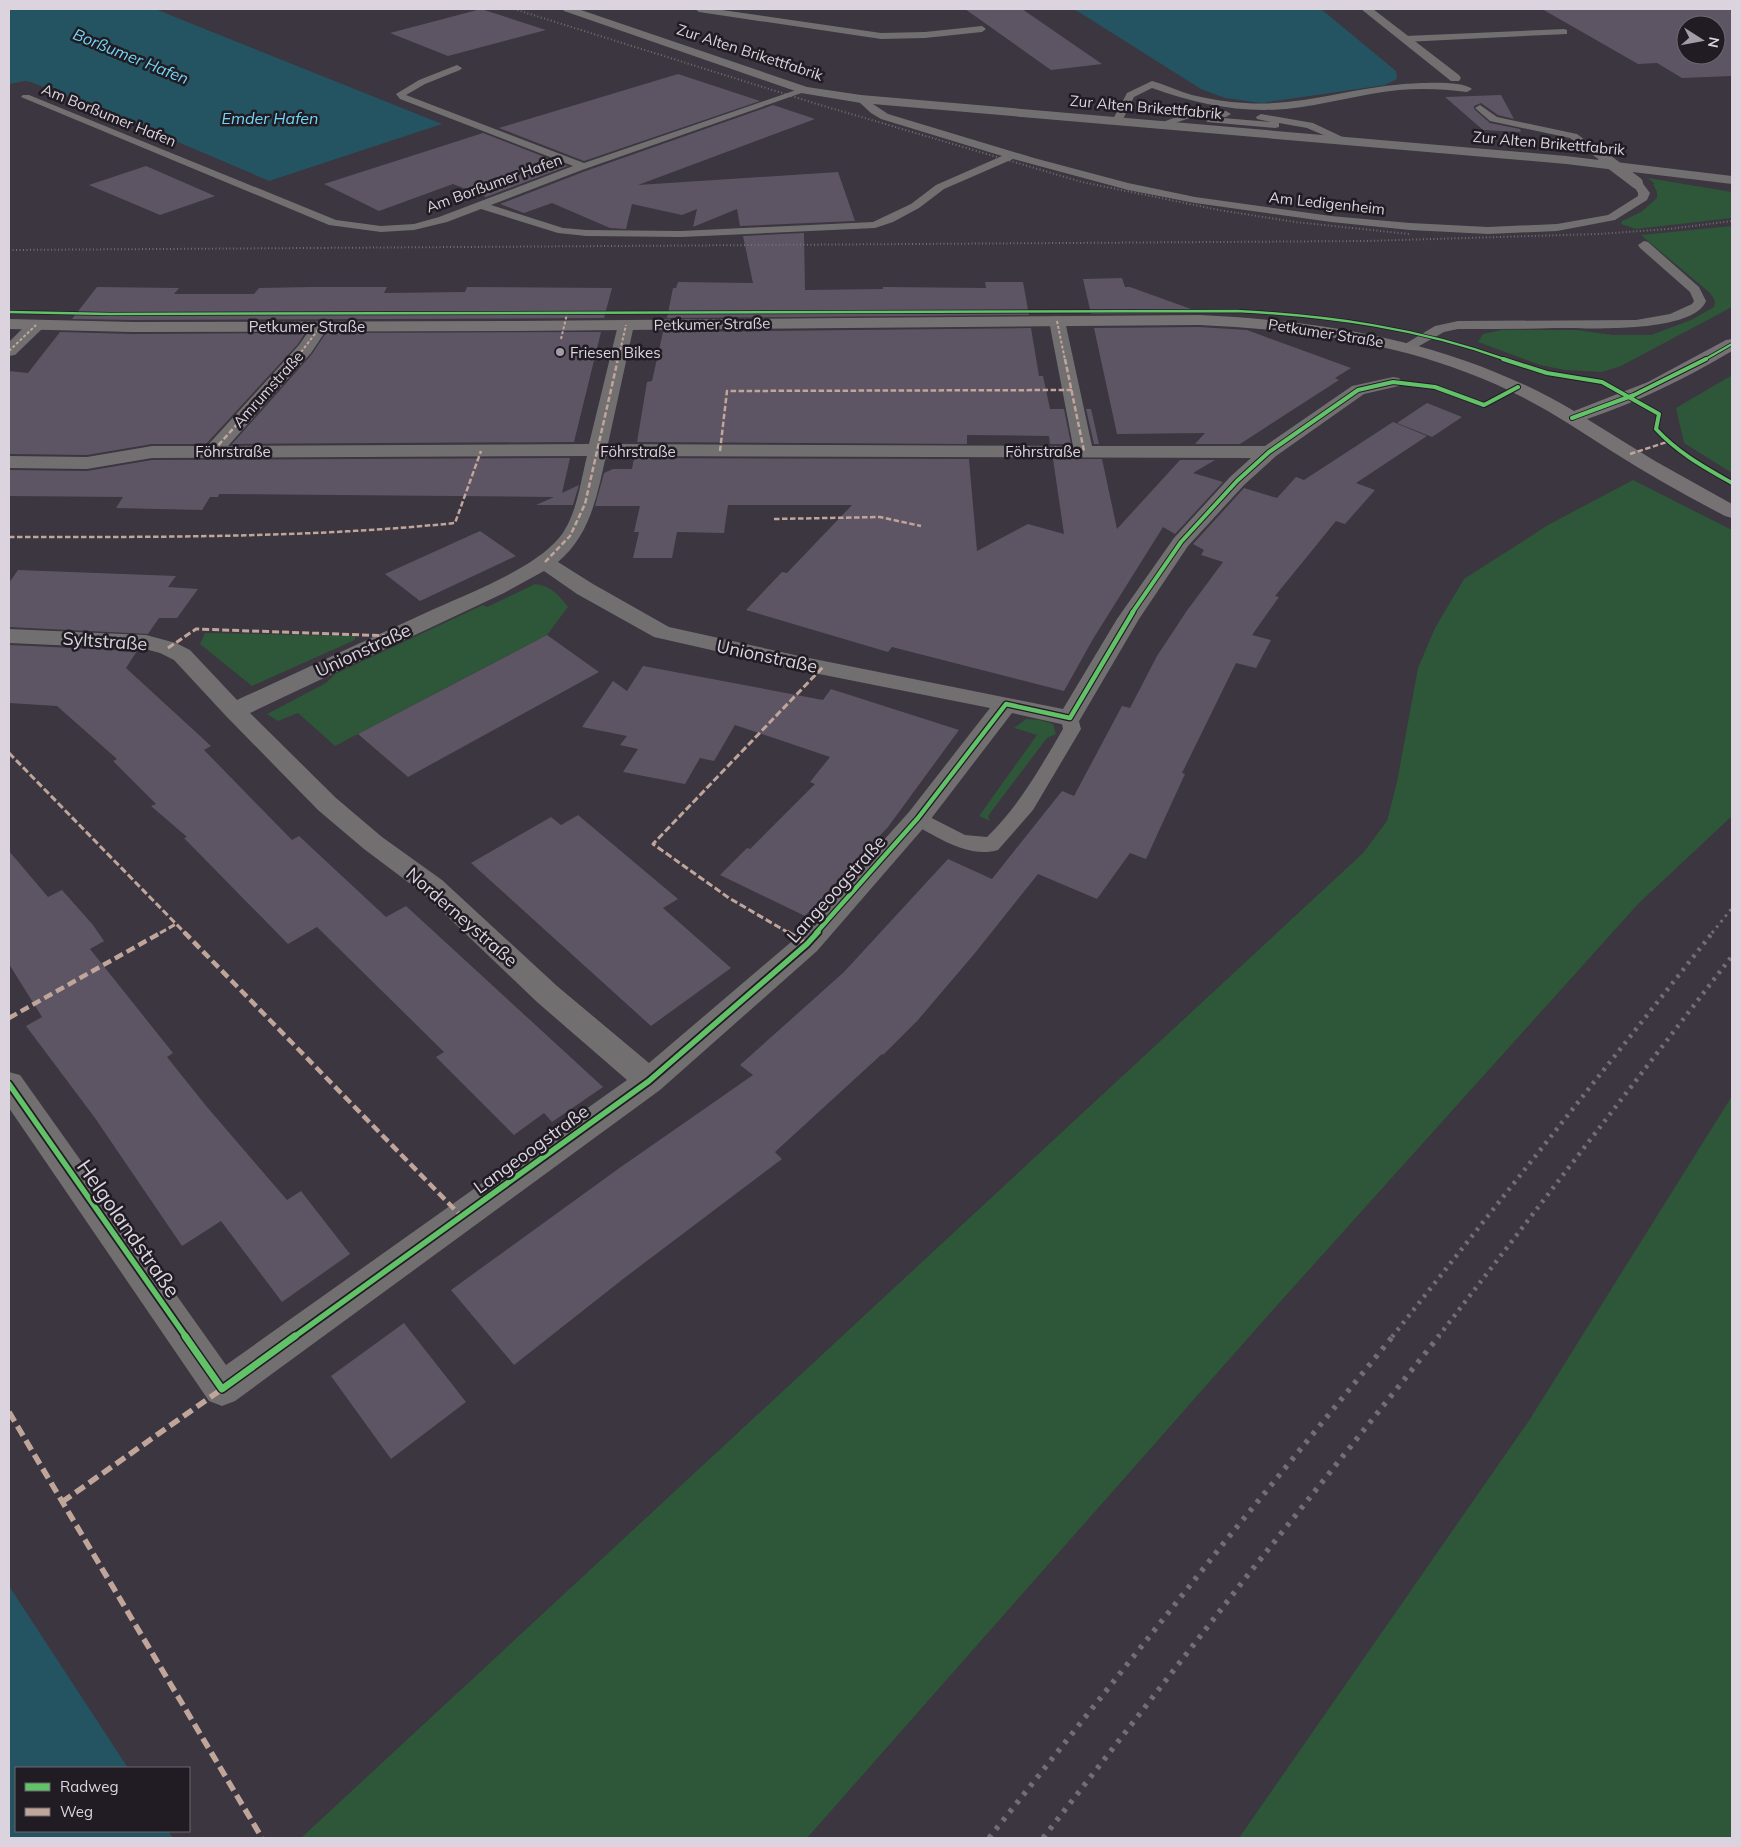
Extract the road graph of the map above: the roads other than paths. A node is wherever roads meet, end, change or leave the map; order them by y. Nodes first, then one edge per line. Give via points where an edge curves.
1 (568, 9) edge
2 (699, 9) edge
3 (1366, 9) edge
4 (982, 29) dead end
5 (1564, 32) dead end
6 (1405, 39) junction
7 (457, 68) dead end
8 (1460, 87) junction
9 (806, 90) junction
10 (1477, 91) dead end
11 (26, 97) dead end
12 (861, 99) junction
13 (1480, 108) dead end
14 (1500, 110) dead end
15 (1116, 121) junction
16 (1514, 122) junction
17 (1160, 125) junction
18 (1346, 141) junction
19 (1012, 155) junction
20 (583, 166) junction
21 (1732, 180) edge
22 (482, 206) junction
23 (1644, 245) dead end
24 (1057, 321) junction
25 (9, 324) edge
26 (36, 325) junction
27 (626, 325) junction
28 (322, 326) junction
29 (1732, 344) edge
30 (1406, 346) junction
31 (9, 351) edge
32 (1393, 382) dead end
33 (1572, 418) junction
34 (598, 450) junction
35 (1084, 451) junction
36 (213, 452) junction
37 (1268, 452) junction
38 (9, 462) edge
39 (1732, 512) edge
40 (545, 562) junction
41 (9, 636) edge
42 (1006, 704) junction
43 (234, 711) junction
44 (1070, 718) junction
45 (918, 818) junction
46 (649, 1080) junction
47 (9, 1084) edge
48 (222, 1389) joint

1 - 9 street, Zur Alten Brikettfabrik
2 - 4 lane via 881,36
3 - 6 street
5 - 6 lane
6 - 8 street
7 - 20 lane via 401,94
8 - 10 lane
8 - 15 lane via 1413,86 1303,104 1254,108 1177,95 1152,84 1130,95
9 - 12 street, Zur Alten Brikettfabrik
9 - 20 lane, Am Borßumer Hafen
11 - 22 lane, Am Borßumer Hafen via 333,223 365,228 414,227
12 - 15 street, Zur Alten Brikettfabrik
12 - 19 lane, Am Ledigenheim via 879,114
13 - 16 lane, Am Ledigenheim via 1494,119
14 - 16 lane
15 - 17 street, Zur Alten Brikettfabrik
16 - 19 lane, Am Ledigenheim, bridge via 1572,136 1637,182 1644,192 1640,202 1623,213 1597,222 1560,228 1448,229 1327,220 1208,203 1106,181
17 - 18 street, Zur Alten Brikettfabrik
17 - 18 lane via 1182,118 1318,128
18 - 21 street, Zur Alten Brikettfabrik via 1590,162
19 - 22 lane via 940,187 915,206 875,225 681,234 562,231
20 - 22 lane, Am Borßumer Hafen
23 - 30 lane via 1695,290 1699,295 1698,306 1648,323 1458,325 1440,329
24 - 27 main road, Petkumer Straße
24 - 30 main road, Petkumer Straße via 1238,321 1330,331
24 - 35 street
25 - 26 main road, Petkumer Straße
26 - 28 main road, Petkumer Straße
26 - 31 street
27 - 28 main road, Petkumer Straße
27 - 34 street, Unionstraße
28 - 36 street, Amrumstraße
29 - 33 main road via 1629,398
30 - 33 main road, Petkumer Straße via 1492,376
32 - 37 street via 1358,390
33 - 39 main road, Petkumer Straße
34 - 35 street, Föhrstraße
34 - 36 street, Föhrstraße
34 - 40 street, Unionstraße via 575,530 562,549
35 - 37 street, Föhrstraße
36 - 38 street, Föhrstraße via 152,452 87,463
37 - 44 street via 1181,542 1128,619
40 - 42 street, Unionstraße via 585,589 662,632
40 - 43 street, Unionstraße
41 - 43 street, Syltstraße via 146,642 168,648 182,655
42 - 44 street
42 - 45 street, Langeoogstraße
43 - 46 street, Norderneystraße via 327,804 433,888 547,994
44 - 45 lane via 1072,729 1029,803 991,845 962,841
45 - 46 street, Langeoogstraße via 807,944
46 - 48 street, Langeoogstraße
47 - 48 street, Helgolandstraße

